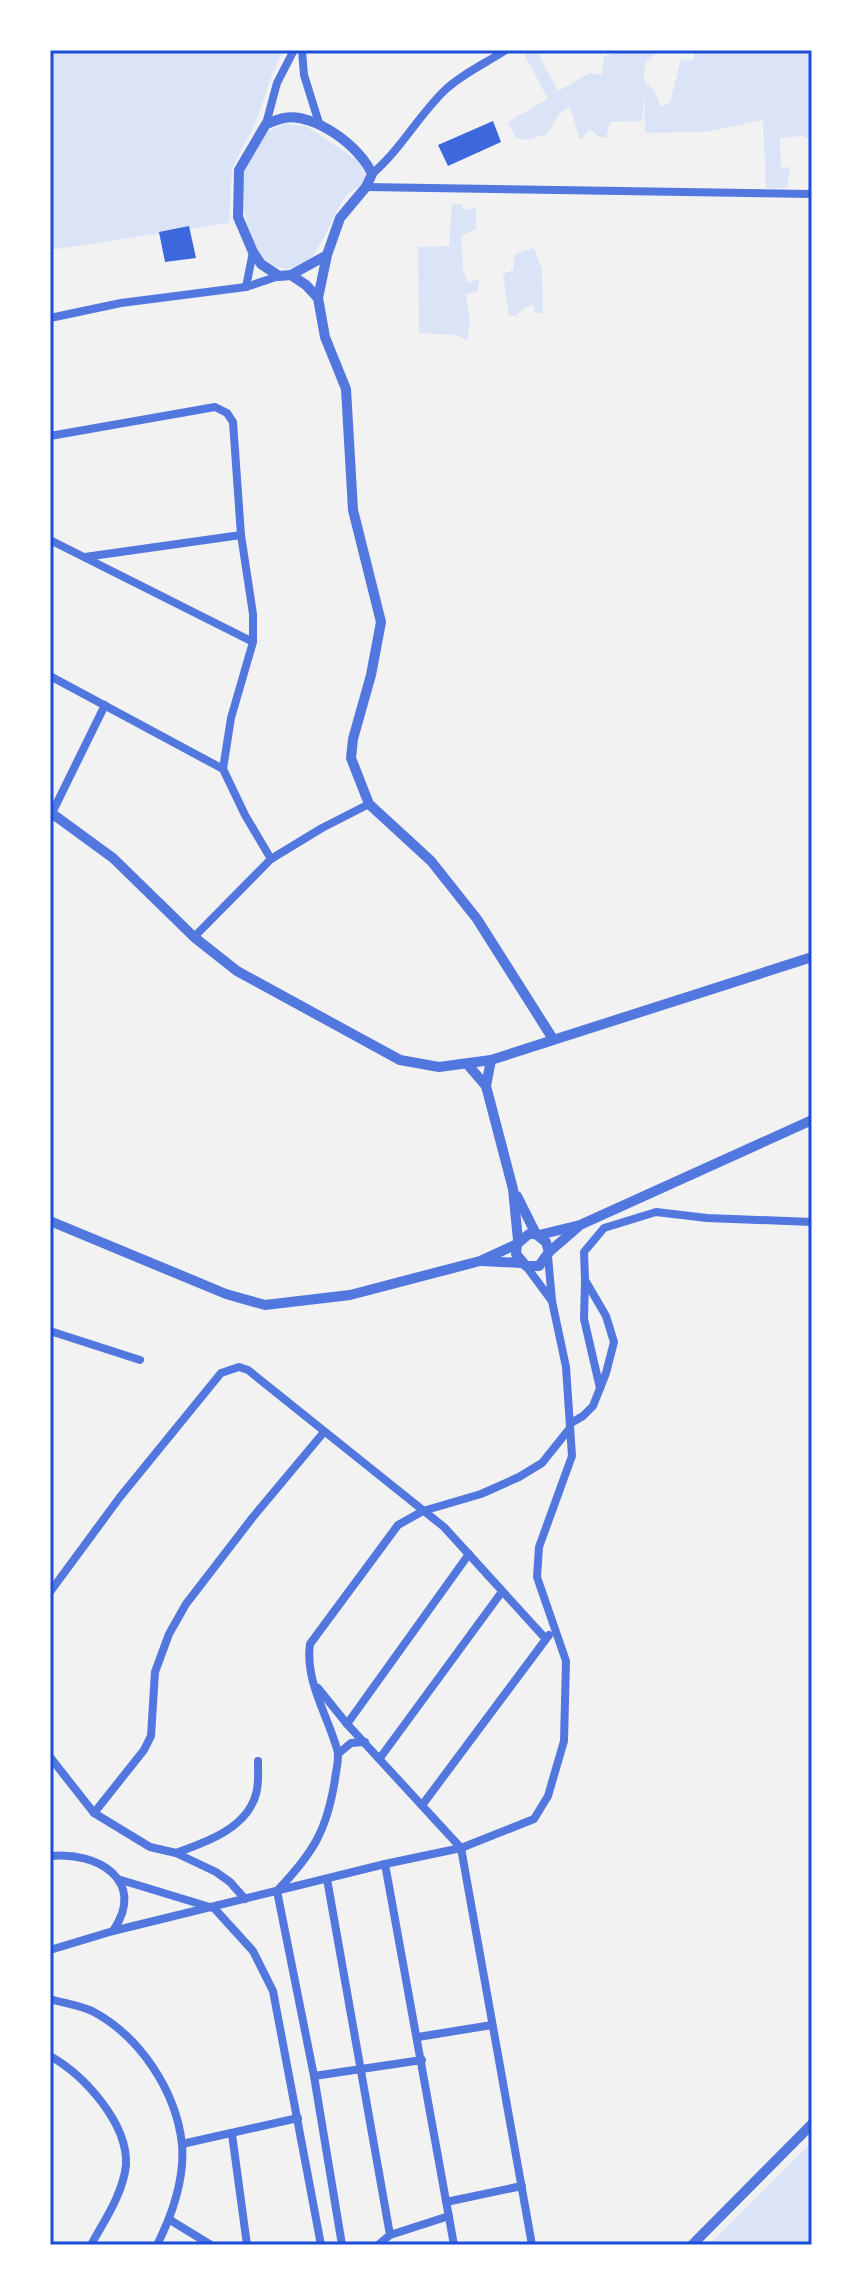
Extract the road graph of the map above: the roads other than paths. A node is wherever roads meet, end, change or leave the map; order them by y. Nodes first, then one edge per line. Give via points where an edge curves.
1 (294, 50) edge
2 (302, 50) edge
3 (506, 50) edge
4 (319, 123) junction
5 (266, 124) junction
6 (372, 174) junction
7 (366, 187) junction
8 (812, 194) edge
9 (253, 252) junction
10 (327, 255) junction
11 (285, 275) junction
12 (246, 287) junction
13 (318, 298) junction
14 (50, 318) edge
15 (50, 436) edge
16 (241, 535) junction
17 (50, 540) edge
18 (84, 557) junction
19 (253, 642) junction
20 (50, 676) edge
21 (105, 705) junction
22 (223, 769) junction
23 (369, 804) junction
24 (51, 812) edge
25 (271, 859) junction
26 (194, 937) junction
27 (812, 957) edge
28 (553, 1039) junction
29 (491, 1060) junction
30 (468, 1065) junction
31 (486, 1086) junction
32 (812, 1120) edge
33 (513, 1189) junction
34 (50, 1221) edge
35 (812, 1222) edge
36 (580, 1225) junction
37 (538, 1235) junction
38 (518, 1242) junction
39 (548, 1254) junction
40 (480, 1261) junction
41 (524, 1265) junction
42 (585, 1280) junction
43 (552, 1301) junction
44 (50, 1331) edge
45 (140, 1360) dead end
46 (600, 1388) junction
47 (570, 1425) junction
48 (324, 1432) junction
49 (423, 1511) junction
50 (469, 1554) junction
51 (50, 1592) edge
52 (501, 1593) junction
53 (554, 1631) junction
54 (545, 1638) junction
55 (314, 1683) junction
56 (347, 1724) junction
57 (365, 1742) junction
58 (339, 1753) junction
59 (50, 1757) edge
60 (380, 1758) junction
61 (258, 1761) dead end
62 (423, 1804) junction
63 (94, 1813) junction
64 (461, 1848) junction
65 (176, 1853) junction
66 (50, 1856) edge
67 (385, 1864) junction
68 (327, 1879) junction
69 (121, 1880) junction
70 (277, 1891) junction
71 (245, 1899) junction
72 (214, 1908) junction
73 (113, 1931) junction
74 (50, 1950) edge
75 (50, 1999) edge
76 (492, 2025) junction
77 (418, 2037) junction
78 (50, 2056) edge
79 (422, 2060) junction
80 (362, 2070) junction
81 (314, 2076) junction
82 (298, 2118) junction
83 (812, 2124) edge
84 (232, 2134) junction
85 (182, 2144) junction
86 (522, 2186) junction
87 (446, 2202) junction
88 (449, 2216) junction
89 (170, 2220) junction
90 (390, 2235) junction
91 (91, 2245) edge
92 (157, 2245) edge
93 (211, 2245) edge
94 (247, 2245) edge
95 (321, 2245) edge
96 (342, 2245) edge
97 (378, 2245) edge
98 (454, 2245) edge
99 (532, 2245) edge
100 (692, 2245) edge

1 - 5 street via 277,83
2 - 4 street
3 - 6 street via 445,90 393,156
4 - 5 street via 287,117
4 - 6 street via 361,156
5 - 9 street via 239,170 238,217
6 - 7 street
7 - 8 street
7 - 10 street via 340,218
9 - 11 street via 261,264
9 - 12 street
10 - 11 street
10 - 13 street
11 - 12 street
11 - 13 street
12 - 14 street
13 - 23 street via 325,337 346,389 353,510 381,622 351,758
15 - 16 street via 215,407 227,413 233,422
16 - 18 street
16 - 19 street
17 - 18 street
18 - 19 street
19 - 22 street
20 - 21 street
21 - 22 street
21 - 24 street
22 - 25 street
23 - 25 street
23 - 28 street via 431,861 477,919
24 - 26 street via 113,858
25 - 26 street
26 - 30 street via 237,971 400,1060 439,1067
27 - 28 street
28 - 29 street
29 - 30 street
29 - 31 street
30 - 31 street
31 - 33 street
32 - 36 street
33 - 37 street
33 - 38 street
34 - 40 street via 265,1305 350,1295
35 - 42 street via 642,1215 604,1228 584,1252
36 - 37 street
36 - 39 street
37 - 38 street
37 - 39 street
38 - 40 street
38 - 41 street via 516,1254
39 - 41 street via 539,1266
39 - 43 street
40 - 41 street
41 - 43 street
42 - 46 street via 584,1319
42 - 46 street via 614,1342
43 - 47 street via 566,1367
44 - 45 street
46 - 47 street via 593,1406
47 - 49 street via 542,1463 519,1477
47 - 53 street via 572,1456 539,1547 537,1577
48 - 49 street
48 - 51 street via 248,1370 221,1373
48 - 63 street via 186,1604 155,1672 151,1736
49 - 50 street
49 - 55 street via 398,1525 319,1628 308,1661
50 - 52 street
50 - 56 street
52 - 54 street
52 - 60 street
53 - 54 street
53 - 64 street via 566,1661 564,1741 548,1796 534,1819
54 - 62 street
55 - 56 street
55 - 58 street
56 - 57 street
57 - 58 street via 351,1743
57 - 60 street
58 - 70 street via 322,1835
59 - 63 street
60 - 62 street
61 - 65 street via 256,1795 240,1823
62 - 64 street
63 - 65 street via 150,1847
64 - 67 street
64 - 76 street
65 - 71 street via 216,1872
66 - 69 street via 86,1858
67 - 68 street
67 - 77 street
68 - 70 street
68 - 80 street
69 - 72 street
69 - 73 street via 125,1901
70 - 71 street
70 - 81 street
71 - 72 street
72 - 73 street
72 - 82 street via 253,1951 273,1991
73 - 74 street
75 - 85 street via 90,2011 123,2033 151,2063 166,2088
76 - 77 street
76 - 86 street
77 - 79 street
78 - 91 street via 85,2081 122,2142 126,2165 116,2200
79 - 80 street
79 - 87 street
80 - 81 street
80 - 90 street
81 - 96 street
82 - 84 street
82 - 95 street
83 - 100 street
84 - 85 street
84 - 94 street
85 - 89 street
86 - 87 street
86 - 99 street
87 - 88 street
88 - 90 street
88 - 98 street
89 - 92 street
89 - 93 street
90 - 97 street

